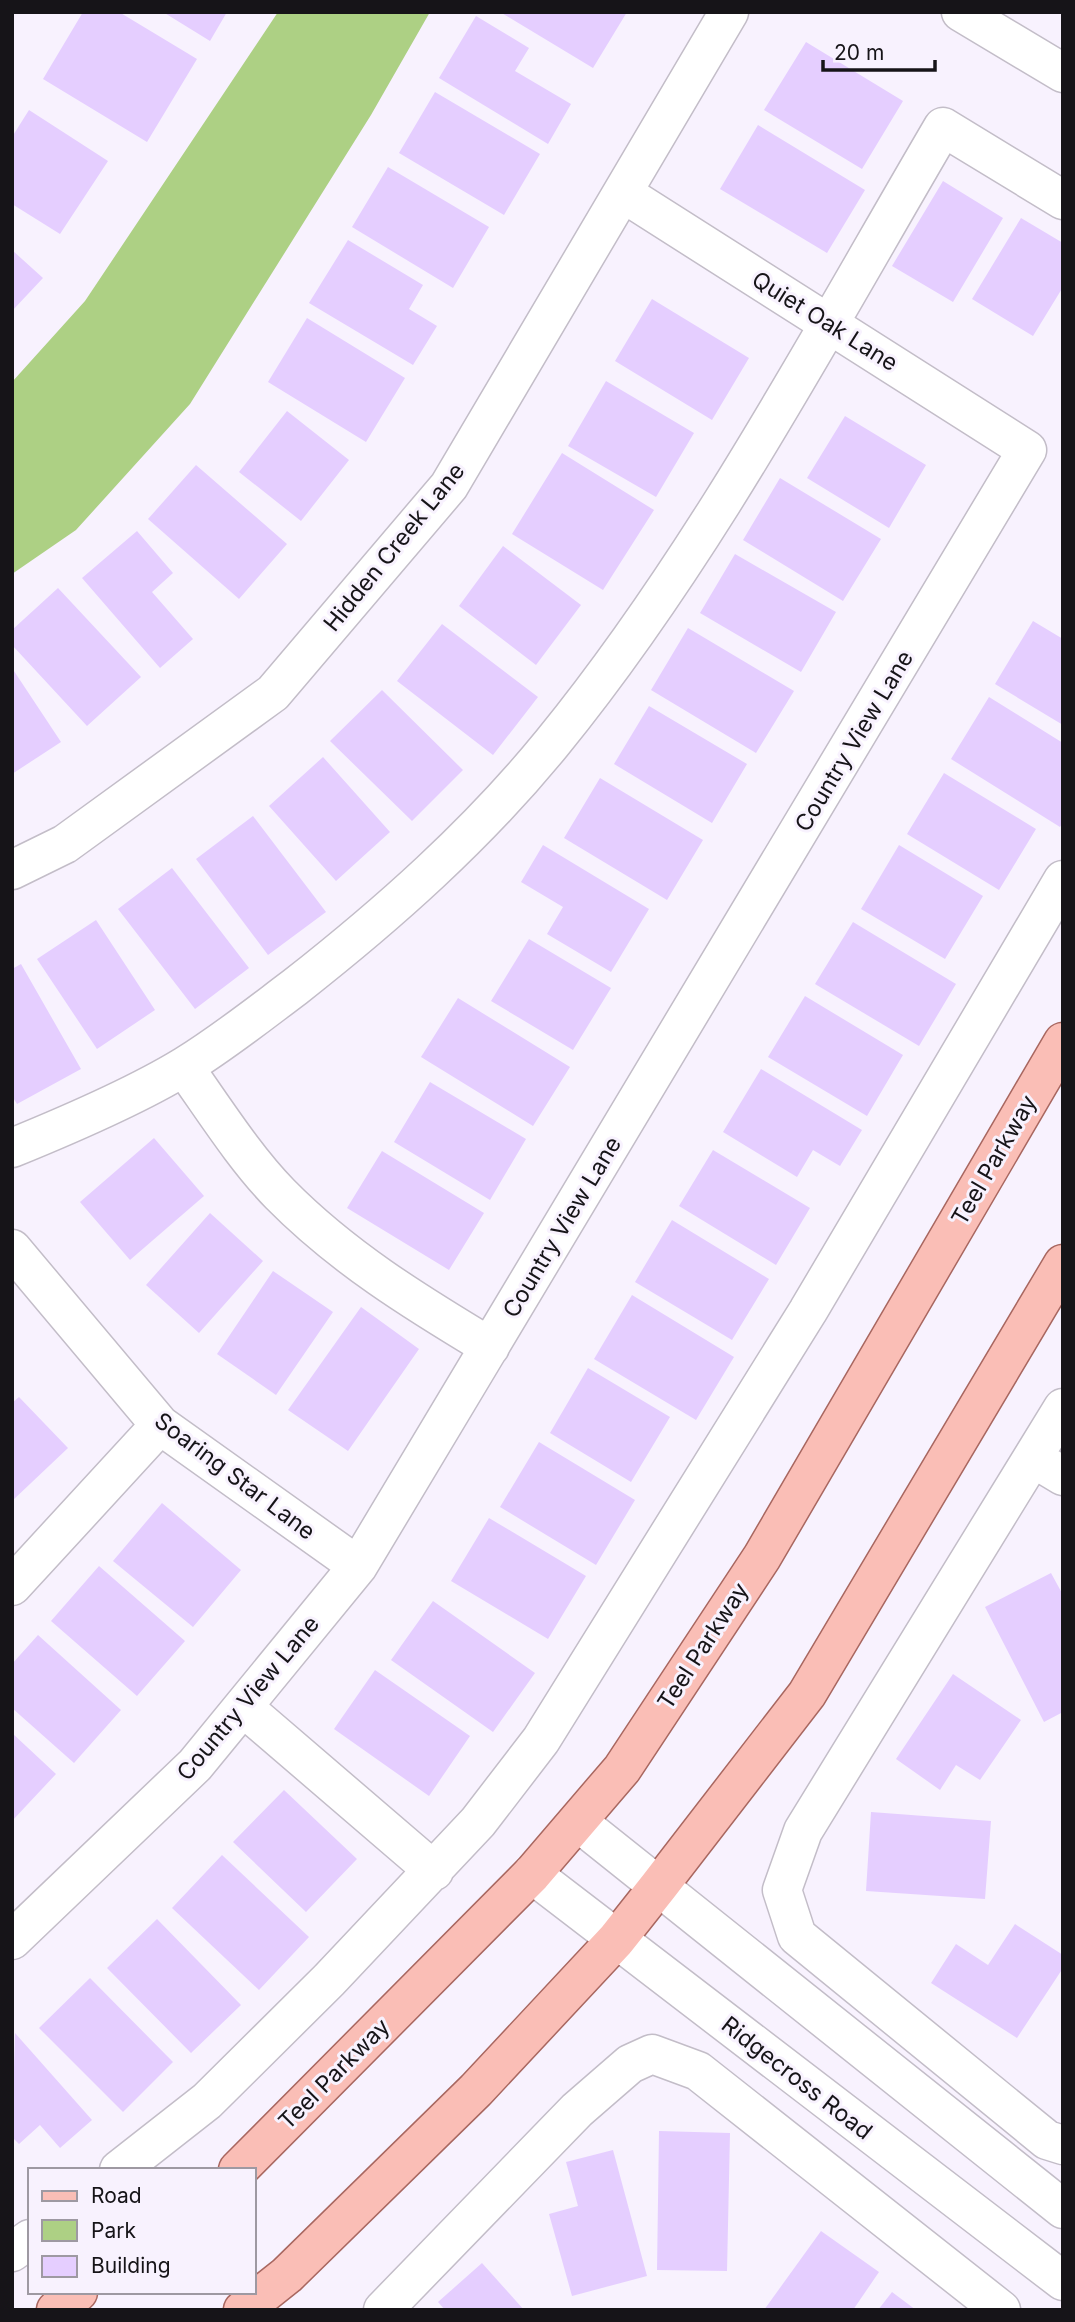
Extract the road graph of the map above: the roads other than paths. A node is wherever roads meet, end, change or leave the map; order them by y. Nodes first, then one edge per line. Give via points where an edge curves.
1 (729, 12) edge
2 (961, 12) edge
3 (1063, 73) edge
4 (623, 193) junction
5 (1063, 200) edge
6 (828, 323) junction
7 (1027, 450) joint
8 (12, 870) edge
9 (1063, 880) edge
10 (1063, 1042) edge
11 (184, 1067) junction
12 (12, 1148) edge
13 (12, 1249) edge
14 (1063, 1264) edge
15 (490, 1347) junction
16 (1063, 1408) edge
17 (160, 1424) junction
18 (1048, 1467) edge
19 (358, 1566) junction
20 (12, 1586) edge
21 (243, 1707) junction
22 (579, 1822) junction
23 (434, 1871) junction
24 (532, 1874) junction
25 (658, 1887) junction
26 (12, 1940) edge
27 (616, 1940) junction
28 (1063, 2145) edge
29 (122, 2168) edge
30 (240, 2168) edge
31 (1063, 2209) edge
32 (28, 2240) edge
33 (12, 2252) edge
34 (1063, 2281) edge
35 (76, 2294) edge
36 (56, 2310) edge
37 (243, 2310) edge
38 (383, 2310) edge
39 (1001, 2310) edge

1 - 4 street, Hidden Creek Lane
2 - 3 street
4 - 6 street, Quiet Oak Lane
4 - 8 street, Hidden Creek Lane via 449,486 273,693 65,844
5 - 6 street via 943,127
6 - 7 street, Quiet Oak Lane
6 - 11 street via 668,583 551,745 479,825 368,930
7 - 15 street, Country View Lane
9 - 23 street via 617,1622 541,1740
10 - 22 main road, Teel Parkway via 762,1557 622,1769
11 - 12 street
11 - 15 street via 279,1193 328,1238 401,1293
13 - 17 street, Soaring Star Lane
14 - 25 main road via 807,1694
15 - 19 street, Country View Lane
16 - 18 street
17 - 19 street, Soaring Star Lane
17 - 20 street
18 - 28 street via 803,1831 782,1890 797,1936 1047,2140
19 - 21 street, Country View Lane
21 - 23 street
21 - 26 street, Country View Lane via 195,1765
22 - 24 main road, Teel Parkway
22 - 25 street
23 - 29 street via 207,2102
24 - 27 street, Ridgecross Road
24 - 30 main road, Teel Parkway
25 - 27 main road
25 - 31 street
27 - 34 street, Ridgecross Road
27 - 37 main road via 477,2090 287,2275
32 - 33 street
35 - 36 main road
38 - 39 street via 577,2110 630,2064 652,2054 698,2071

